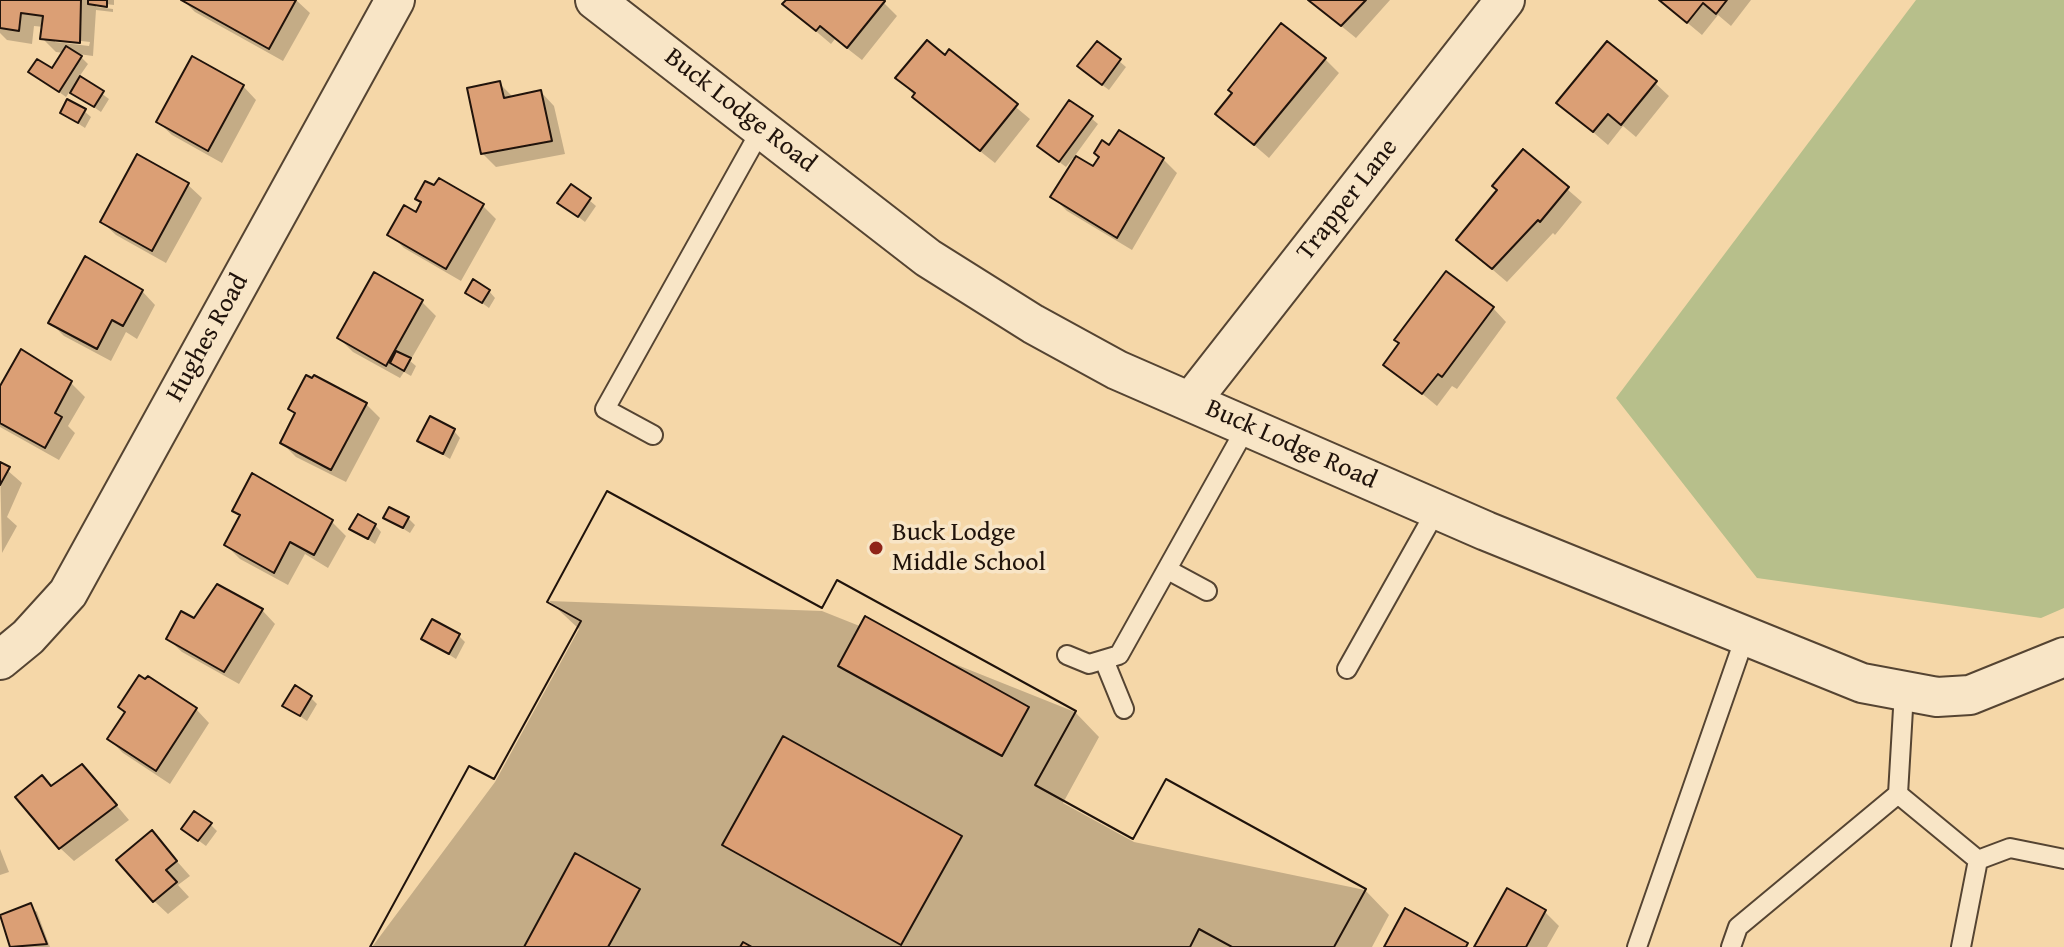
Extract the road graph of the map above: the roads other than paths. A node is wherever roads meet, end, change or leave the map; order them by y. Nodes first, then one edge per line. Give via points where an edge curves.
1 (395, 0) edge
2 (595, 0) edge
3 (1505, 0) edge
4 (762, 128) junction
5 (1191, 401) junction
6 (1247, 426) junction
7 (653, 435) dead end
8 (1437, 509) junction
9 (1168, 570) junction
10 (1207, 591) dead end
11 (1745, 637) junction
12 (1067, 655) dead end
13 (2064, 657) edge
14 (0, 660) edge
15 (1104, 660) junction
16 (1347, 669) dead end
17 (1904, 692) junction
18 (1124, 709) dead end
19 (1898, 794) junction
20 (2064, 859) edge
21 (1978, 860) junction
22 (1637, 947) edge
23 (1731, 947) edge
24 (1961, 947) edge

1 - 14 street, Hughes Road via 68,593
2 - 4 street, Buck Lodge Road
3 - 5 street, Trapper Lane
4 - 5 street, Buck Lodge Road via 928,258 1117,370
4 - 7 lane via 605,409
5 - 6 street, Buck Lodge Road
6 - 8 street, Buck Lodge Road
6 - 9 lane
8 - 11 street, Buck Lodge Road
8 - 16 lane
9 - 10 lane
9 - 15 lane via 1119,655
11 - 17 street, Buck Lodge Road via 1862,683
11 - 22 lane
12 - 15 lane via 1089,664
13 - 17 street, Buck Lodge Road via 1970,695
15 - 18 lane
17 - 19 lane
19 - 21 lane
19 - 23 lane via 1738,927
20 - 21 lane via 2010,848
21 - 24 lane

